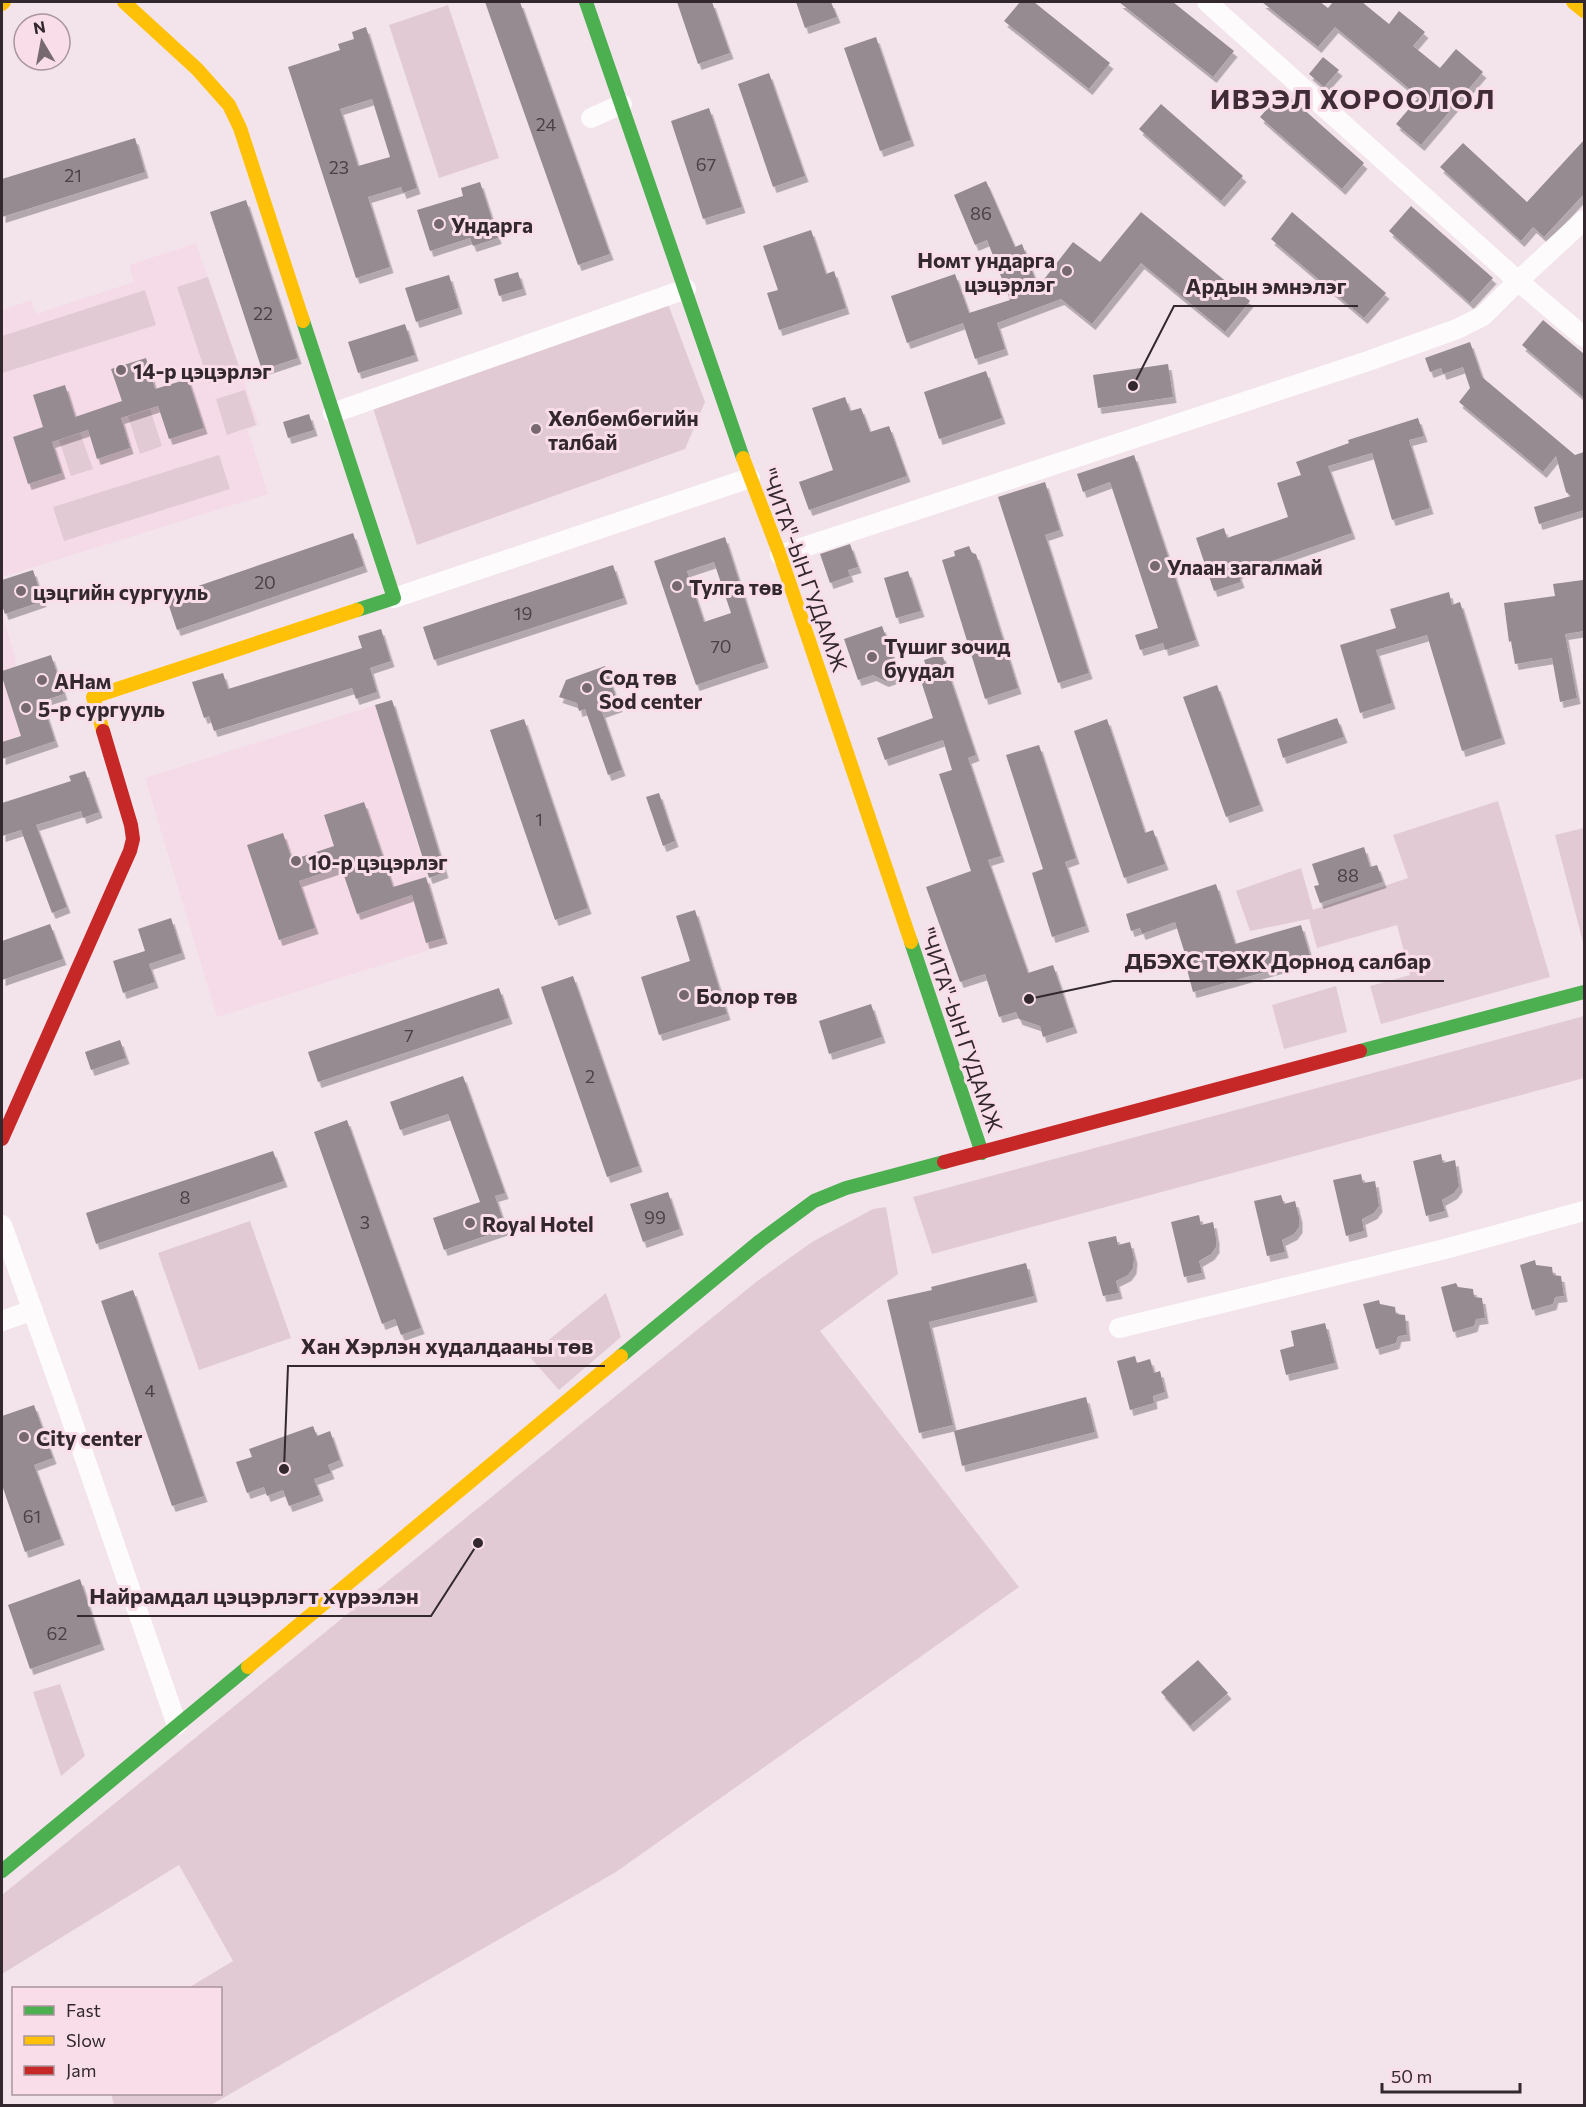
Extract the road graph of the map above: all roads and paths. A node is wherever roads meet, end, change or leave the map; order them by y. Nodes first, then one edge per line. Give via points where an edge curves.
1 (124, 2) edge
2 (586, 2) edge
3 (1207, 2) edge
4 (1573, 2) edge
5 (1584, 11) edge
6 (621, 104) junction
7 (591, 118) dead end
8 (1584, 220) edge
9 (1518, 280) junction
10 (686, 289) junction
11 (1584, 337) edge
12 (332, 411) junction
13 (750, 478) junction
14 (780, 555) junction
15 (394, 598) junction
16 (1584, 992) edge
17 (2, 1139) edge
18 (982, 1153) junction
19 (1584, 1211) edge
20 (2, 1225) edge
21 (33, 1310) junction
22 (2, 1321) edge
23 (1119, 1328) dead end
24 (177, 1725) junction
25 (2, 1871) edge

1 - 12 main road via 197,69 229,105 240,128
2 - 6 main road, "ЧИТА"-ЫН ГУДАМЖ
3 - 9 street
4 - 5 main road
6 - 7 street
6 - 10 main road, "ЧИТА"-ЫН ГУДАМЖ
8 - 9 street
9 - 11 street
9 - 14 street via 1483,316 1457,329
10 - 12 street
10 - 13 main road, "ЧИТА"-ЫН ГУДАМЖ
12 - 15 main road
13 - 14 main road, "ЧИТА"-ЫН ГУДАМЖ
13 - 15 street
14 - 18 main road, "ЧИТА"-ЫН ГУДАМЖ
15 - 17 main road via 93,697 133,839
16 - 18 main road
18 - 24 main road via 846,1188 814,1201 760,1241
19 - 23 street
20 - 21 street
21 - 22 street
21 - 24 street
24 - 25 main road

